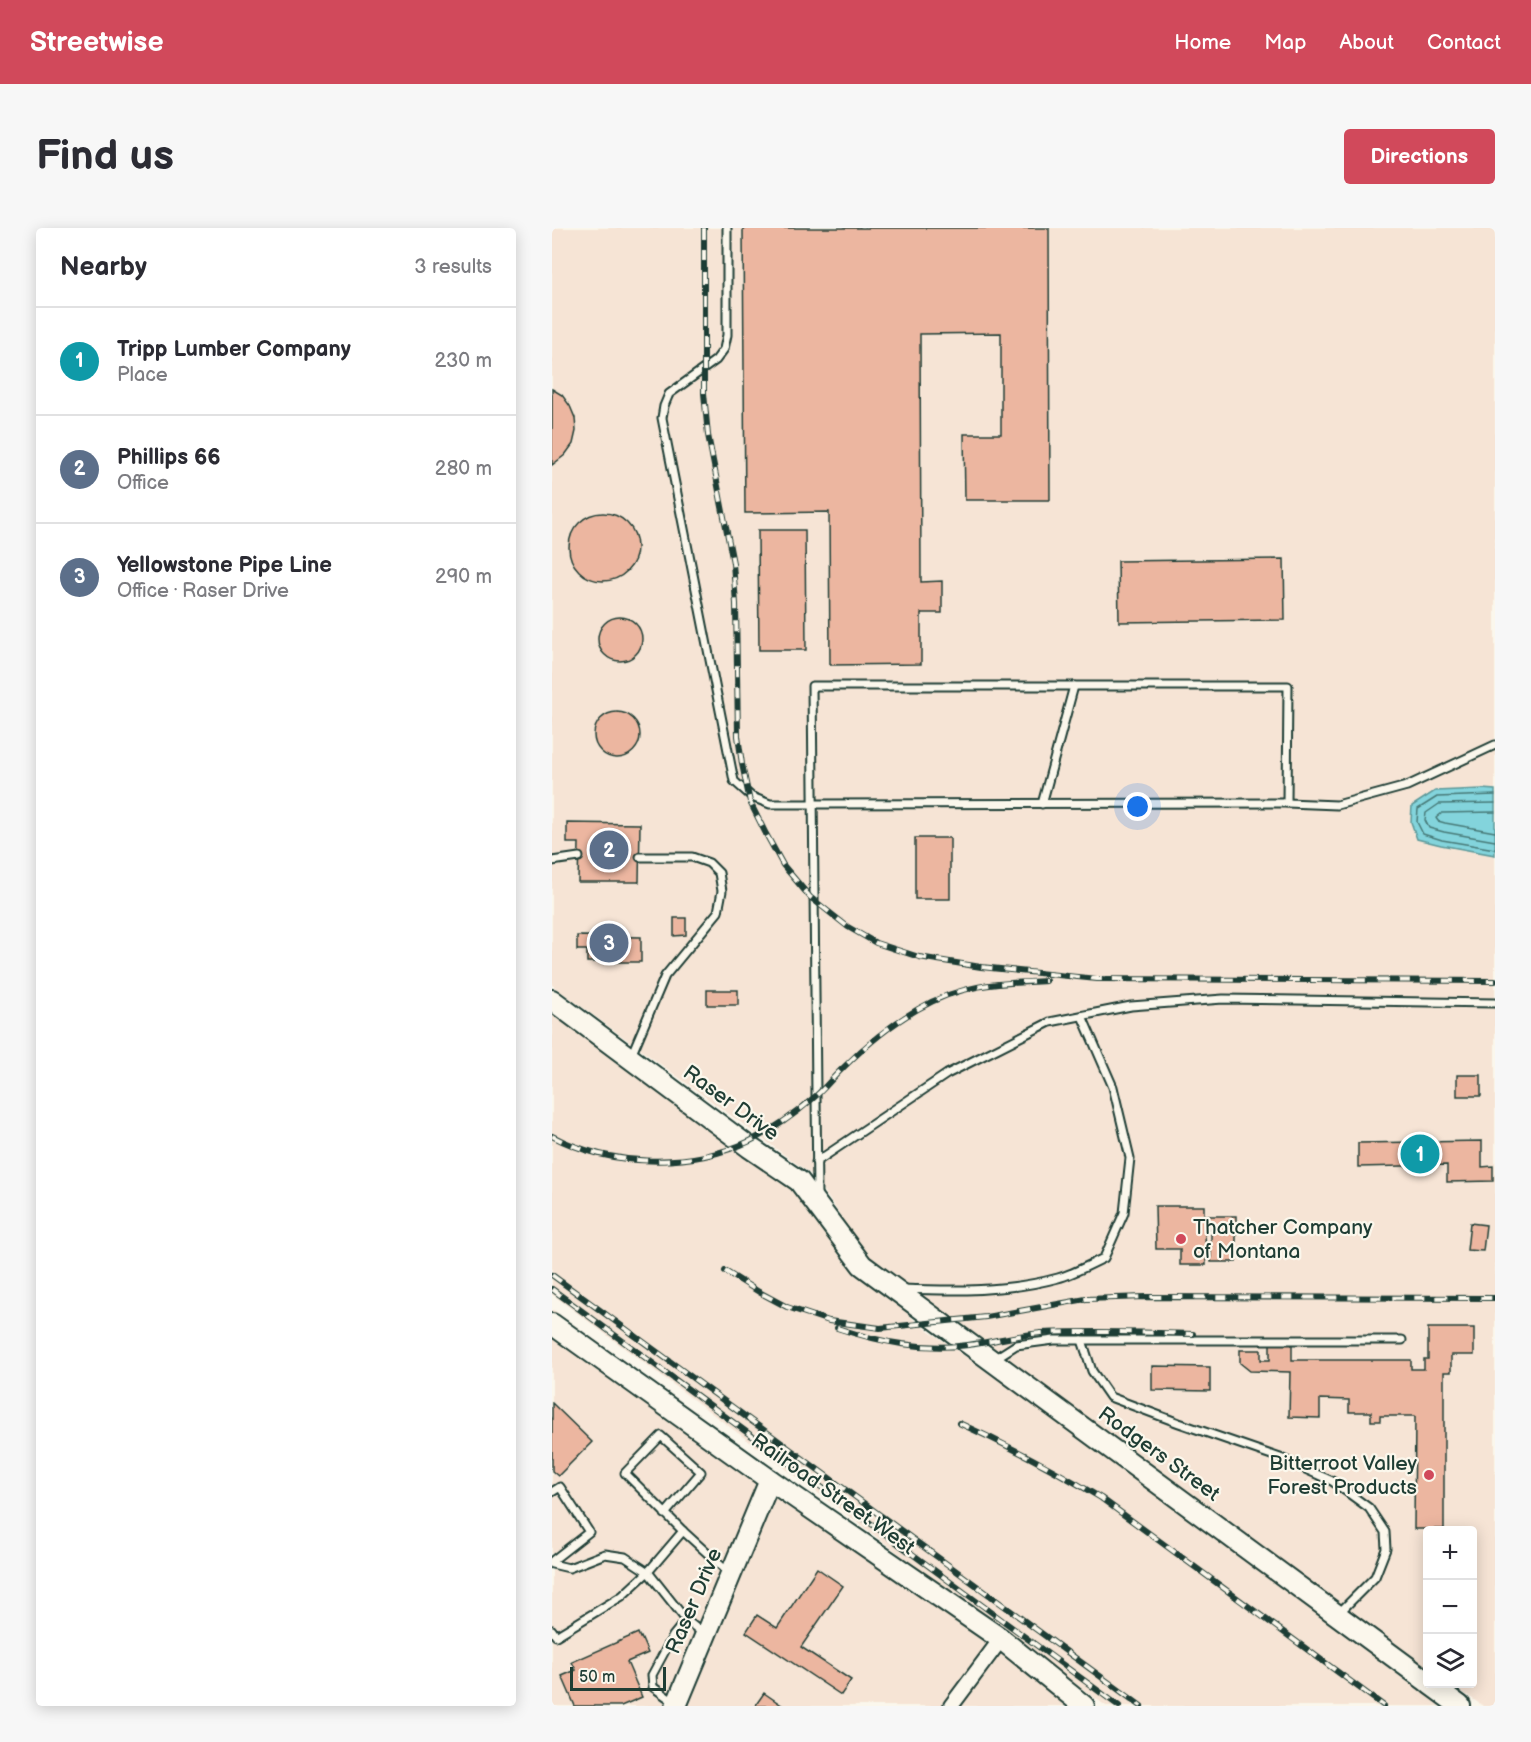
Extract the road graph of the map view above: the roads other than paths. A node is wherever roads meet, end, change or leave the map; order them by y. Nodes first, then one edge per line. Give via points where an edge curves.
1 (727, 228) edge
2 (1074, 686) junction
3 (1495, 745) edge
4 (1287, 803) junction
5 (813, 804) junction
6 (1042, 804) junction
7 (579, 857) dead end
8 (640, 857) dead end
9 (552, 861) edge
10 (552, 1000) edge
11 (1495, 1003) edge
12 (1082, 1016) junction
13 (630, 1058) junction
14 (816, 1162) junction
15 (817, 1205) junction
16 (862, 1265) joint
17 (894, 1288) junction
18 (552, 1324) edge
19 (1082, 1340) junction
20 (1402, 1340) dead end
21 (991, 1360) junction
22 (770, 1480) junction
23 (552, 1492) edge
24 (665, 1514) junction
25 (683, 1531) junction
26 (552, 1562) edge
27 (648, 1572) junction
28 (731, 1575) junction
29 (1337, 1615) junction
30 (686, 1620) junction
31 (552, 1630) edge
32 (706, 1635) junction
33 (1001, 1639) junction
34 (1423, 1679) edge
35 (1436, 1688) edge
36 (677, 1705) edge
37 (951, 1706) edge
38 (1084, 1706) edge
39 (1460, 1706) edge

1 - 5 lane via 727,335 723,349 716,360 669,394 662,418 734,781 752,797 770,804
2 - 4 lane via 1288,686
2 - 5 lane via 812,686
2 - 6 lane
3 - 4 lane via 1407,786 1337,805
4 - 6 lane
5 - 6 lane
5 - 14 lane
7 - 9 lane
8 - 13 lane via 692,857 709,863 719,873 722,891 718,912 665,976
10 - 13 street, Raser Drive
11 - 12 lane via 1223,999 1131,1006
12 - 14 lane via 1050,1022 947,1074
12 - 17 lane via 1113,1087 1130,1158 1124,1213 1104,1258 1059,1278 1000,1289
13 - 15 street, Raser Drive via 799,1181
14 - 15 lane
15 - 16 street, Raser Drive
16 - 17 street, Rodgers Street
17 - 21 street, Rodgers Street
18 - 22 street, Railroad Street West
19 - 20 lane
19 - 21 lane via 1016,1345
19 - 29 lane via 1092,1371 1110,1397 1283,1459 1332,1481 1369,1508 1385,1532 1386,1549 1375,1577
21 - 29 street, Rodgers Street
22 - 28 street, Raser Drive
22 - 33 street, Railroad Street West
23 - 26 lane via 560,1487 589,1532
24 - 24 lane via 625,1473 661,1436 701,1472
24 - 25 lane
25 - 27 lane
25 - 28 lane
26 - 27 lane via 568,1568 605,1554 625,1557
27 - 30 lane
27 - 31 lane via 622,1596 580,1622 556,1636
28 - 32 street, Raser Drive
29 - 34 street, Rodgers Street
30 - 32 lane
30 - 36 lane via 652,1675 653,1687
32 - 36 street, Raser Drive
33 - 37 street
33 - 38 street, Railroad Street West
35 - 39 street, Rodgers Street

